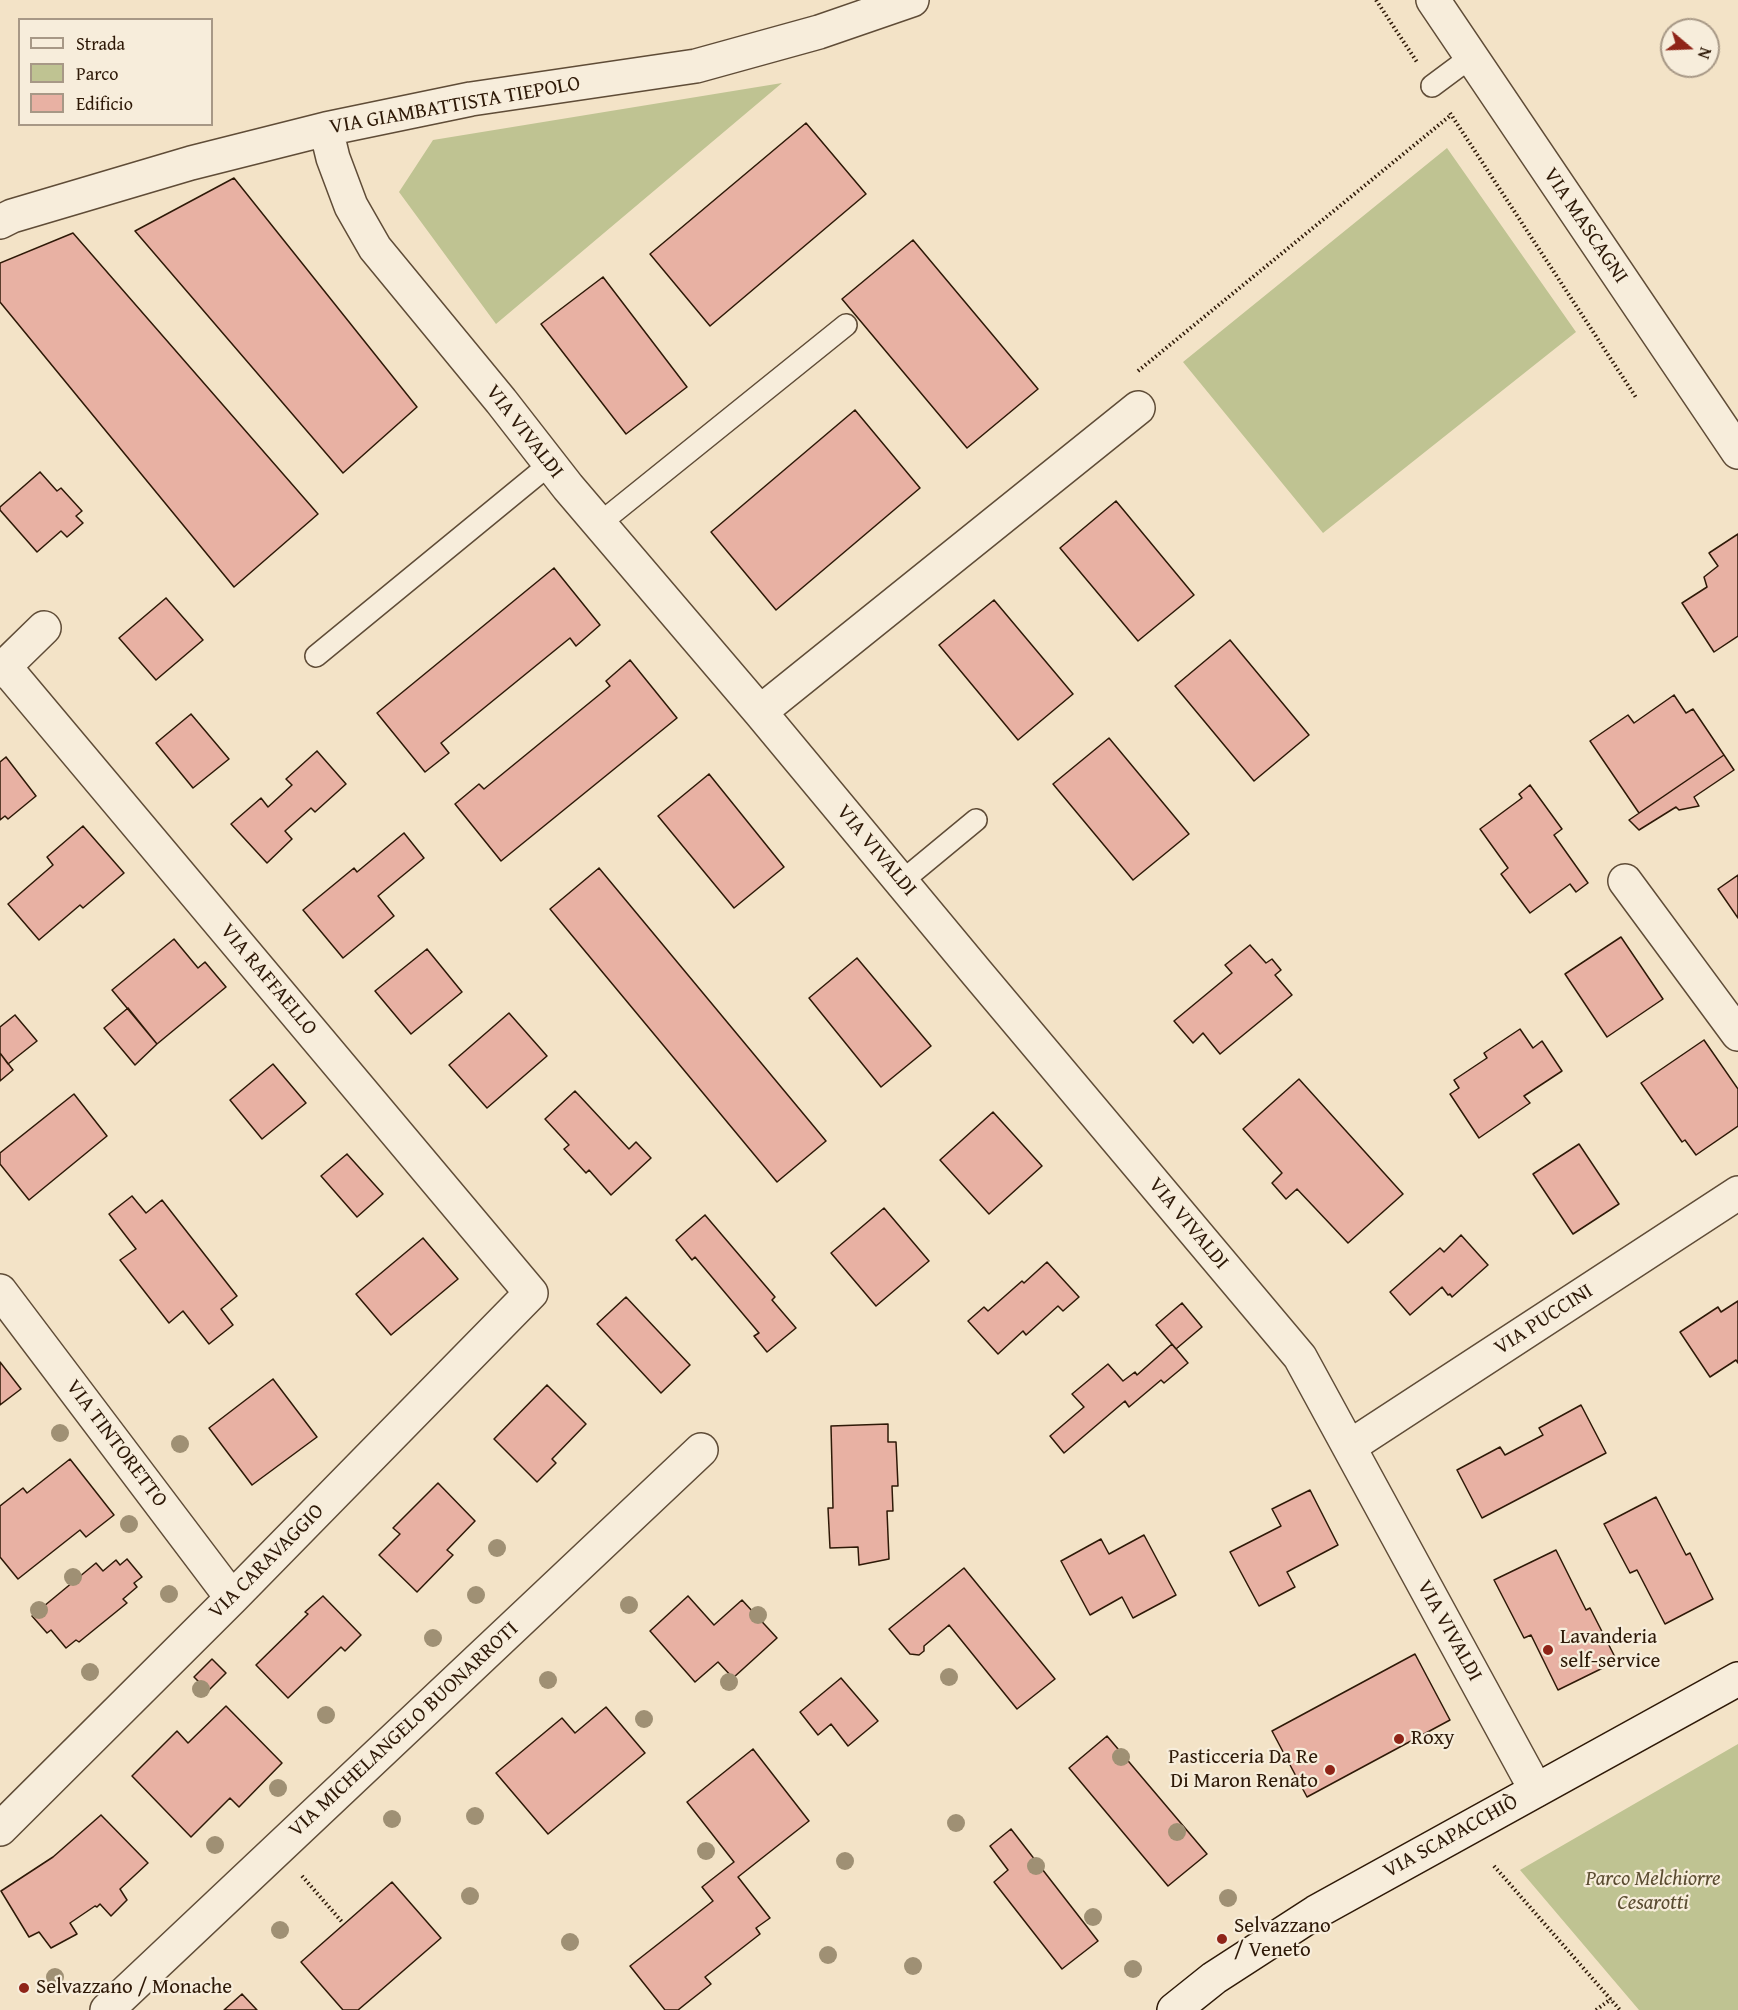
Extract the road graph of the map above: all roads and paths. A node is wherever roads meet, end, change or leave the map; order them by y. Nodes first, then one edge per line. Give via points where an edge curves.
1 (912, 0) edge
2 (1376, 0) edge
3 (1433, 0) edge
4 (1471, 57) junction
5 (1432, 86) junction
6 (1451, 115) junction
7 (326, 129) junction
8 (0, 222) edge
9 (846, 325) dead end
10 (1131, 377) dead end
11 (1637, 399) dead end
12 (1138, 408) dead end
13 (1738, 452) edge
14 (550, 464) junction
15 (599, 524) junction
16 (44, 628) dead end
17 (316, 656) dead end
18 (3, 669) edge
19 (760, 712) junction
20 (976, 820) dead end
21 (1625, 881) dead end
22 (901, 882) junction
23 (1738, 1034) edge
24 (1738, 1193) edge
25 (0, 1291) edge
26 (531, 1293) joint
27 (1349, 1447) junction
28 (701, 1450) dead end
29 (232, 1598) junction
30 (1738, 1679) edge
31 (1536, 1790) junction
32 (0, 1829) edge
33 (1494, 1866) dead end
34 (323, 1900) dead end
35 (343, 1923) dead end
36 (1611, 1999) junction
37 (107, 2010) edge
38 (1174, 2010) edge
39 (1596, 2010) edge
40 (1620, 2010) edge

1 - 7 street, VIA GIAMBATTISTA TIEPOLO via 819,33 696,66 471,99
2 - 5 path
3 - 4 street, VIA MASCAGNI
4 - 5 lane
4 - 13 street, VIA MASCAGNI
5 - 6 path
6 - 10 path
6 - 11 path
7 - 8 street, VIA GIAMBATTISTA TIEPOLO via 191,163
7 - 14 street, VIA VIVALDI via 351,206 375,248
9 - 15 lane
12 - 19 street
14 - 15 street, VIA VIVALDI
14 - 17 lane
15 - 19 street, VIA VIVALDI
16 - 18 street, VIA RAFFAELLO
18 - 26 street, VIA RAFFAELLO
19 - 22 street, VIA VIVALDI
20 - 22 lane
21 - 23 street
22 - 27 street, VIA VIVALDI via 1300,1357
24 - 27 street, VIA PUCCINI
25 - 29 street, VIA TINTORETTO
26 - 29 street, VIA CARAVAGGIO
27 - 31 street, VIA VIVALDI
28 - 37 street, VIA MICHELANGELO BUONARROTI
29 - 32 street, VIA CARAVAGGIO
30 - 31 street, VIA SCAPACCHIÒ
31 - 38 street, VIA SCAPACCHIÒ via 1316,1912 1214,1978
33 - 36 path
34 - 35 path
36 - 39 path
36 - 40 path

